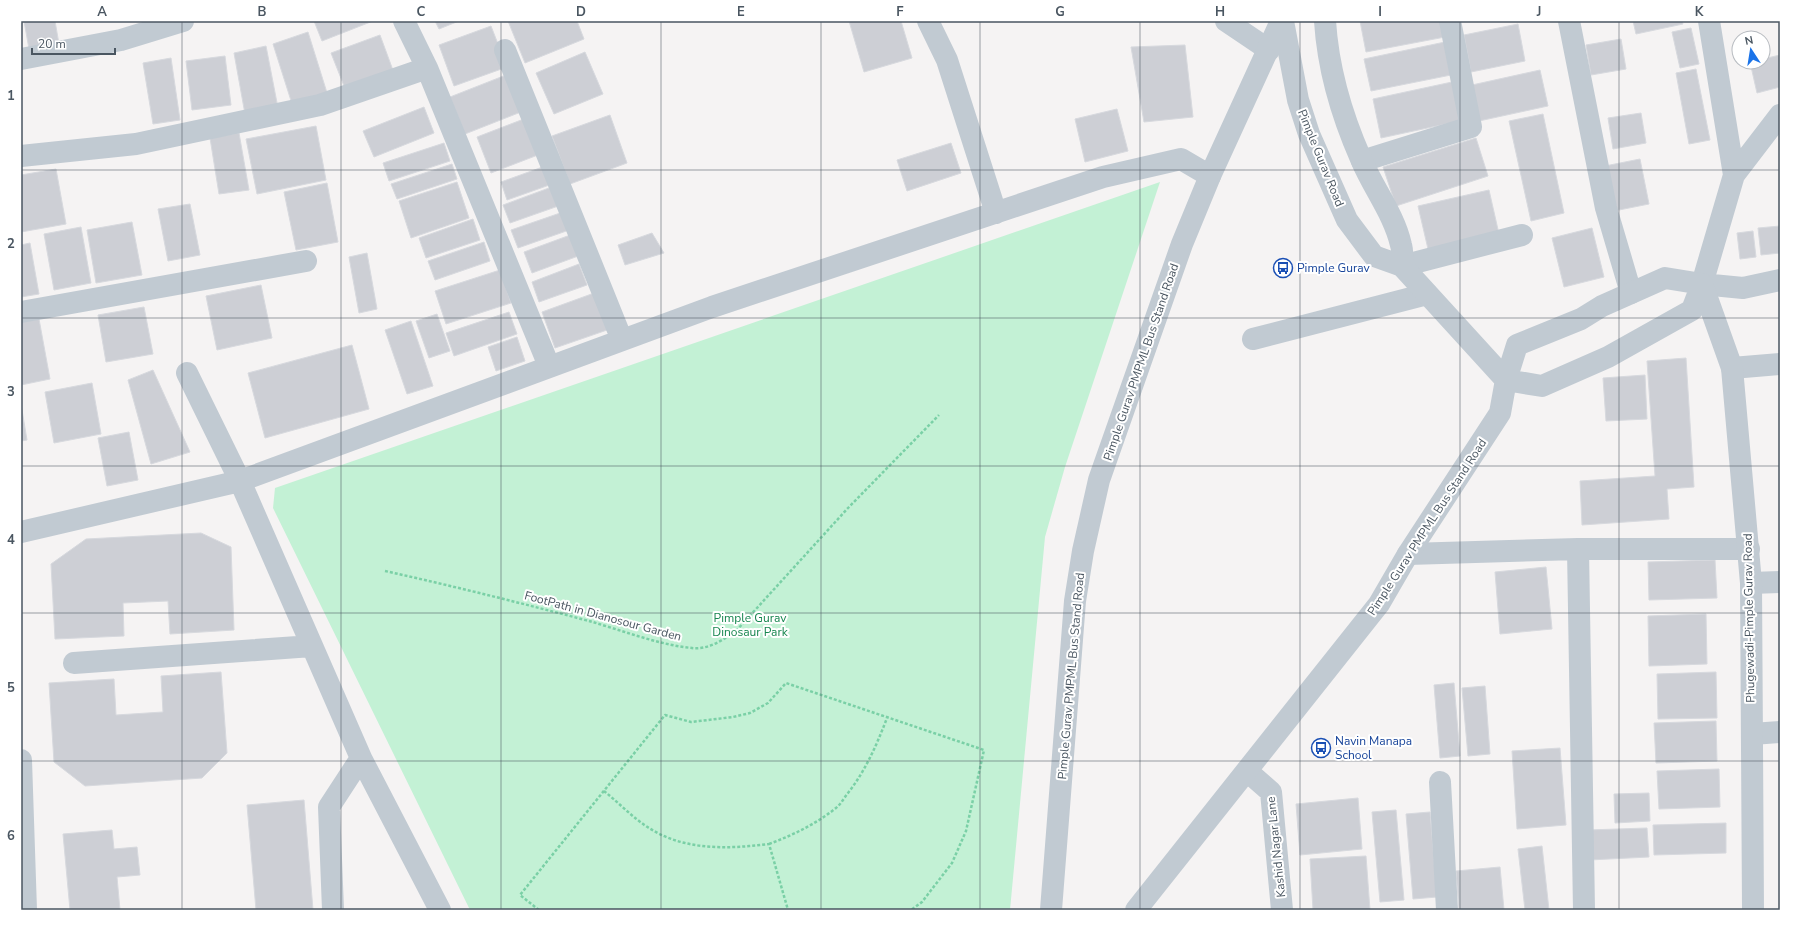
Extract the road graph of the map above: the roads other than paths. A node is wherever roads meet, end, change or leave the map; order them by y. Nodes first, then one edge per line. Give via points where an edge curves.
1 (183, 21) edge
2 (404, 21) edge
3 (928, 21) edge
4 (1226, 21) edge
5 (1282, 21) edge
6 (1325, 21) edge
7 (1450, 21) edge
8 (1569, 21) edge
9 (1709, 21) edge
10 (505, 50) dead end
11 (1269, 50) junction
12 (21, 59) edge
13 (427, 68) junction
14 (1780, 115) edge
15 (21, 156) edge
16 (1362, 161) junction
17 (1734, 175) junction
18 (1210, 176) junction
19 (996, 213) junction
20 (1522, 235) dead end
21 (306, 261) dead end
22 (1402, 266) junction
23 (1780, 280) edge
24 (1702, 284) junction
25 (1631, 292) junction
26 (1427, 294) junction
27 (21, 312) edge
28 (1253, 339) dead end
29 (622, 340) junction
30 (1780, 364) edge
31 (549, 366) junction
32 (1732, 368) junction
33 (187, 373) dead end
34 (1506, 380) junction
35 (240, 481) junction
36 (21, 532) edge
37 (1749, 549) junction
38 (1578, 550) junction
39 (1408, 554) junction
40 (1780, 582) edge
41 (1751, 583) junction
42 (312, 646) junction
43 (74, 663) dead end
44 (1780, 732) edge
45 (1752, 734) junction
46 (361, 758) junction
47 (21, 760) edge
48 (1247, 771) junction
49 (1440, 782) dead end
50 (26, 910) edge
51 (333, 910) edge
52 (440, 910) edge
53 (1051, 910) edge
54 (1136, 910) edge
55 (1282, 910) edge
56 (1447, 910) edge
57 (1584, 910) edge
58 (1753, 910) edge

1 - 12 street via 121,40
2 - 13 street
3 - 19 street via 947,60
4 - 11 street
5 - 11 street, Pimple Gurav Road
5 - 22 street, Pimple Gurav Road via 1298,100 1309,134 1347,220 1374,256
6 - 16 street via 1326,40 1341,103 1349,131
7 - 16 street via 1471,127
8 - 25 street via 1606,208
9 - 17 street
10 - 29 street
11 - 18 street, Pimple Gurav Road
13 - 15 street via 320,105 136,144
13 - 31 street
14 - 17 street
16 - 22 street via 1393,220 1402,246
17 - 24 street
18 - 19 street via 1181,159 1103,177
18 - 53 street, Pimple Gurav PMPML Bus Stand Road via 1182,244 1102,472 1083,551 1075,601
19 - 29 street via 712,307
20 - 22 street
21 - 27 street
22 - 26 street, Pimple Gurav Road
23 - 24 street via 1743,288
24 - 25 street via 1665,278
24 - 32 street, Phugewadi-Pimple Gurav Road
24 - 34 street via 1692,310 1608,357 1542,386
25 - 34 street, Pimple Gurav PMPML Bus Stand Road via 1581,319 1517,345
26 - 28 street
26 - 34 street, Pimple Gurav Road
29 - 31 street
30 - 32 street
31 - 35 street
32 - 37 street, Phugewadi-Pimple Gurav Road
33 - 35 street
34 - 39 street, Pimple Gurav PMPML Bus Stand Road via 1500,412
35 - 36 street
35 - 42 street
37 - 38 street
37 - 41 street, Phugewadi-Pimple Gurav Road
38 - 39 street
38 - 57 street
39 - 48 street, Pimple Gurav PMPML Bus Stand Road via 1379,604
40 - 41 street
41 - 45 street, Phugewadi-Pimple Gurav Road
42 - 43 street
42 - 46 street
44 - 45 street
45 - 58 street, Phugewadi-Pimple Gurav Road
46 - 51 street via 329,808
46 - 52 street
47 - 50 street
48 - 54 street, Pimple Gurav PMPML Bus Stand Road
48 - 55 street, Kashid Nagar Lane via 1271,792
49 - 56 street

